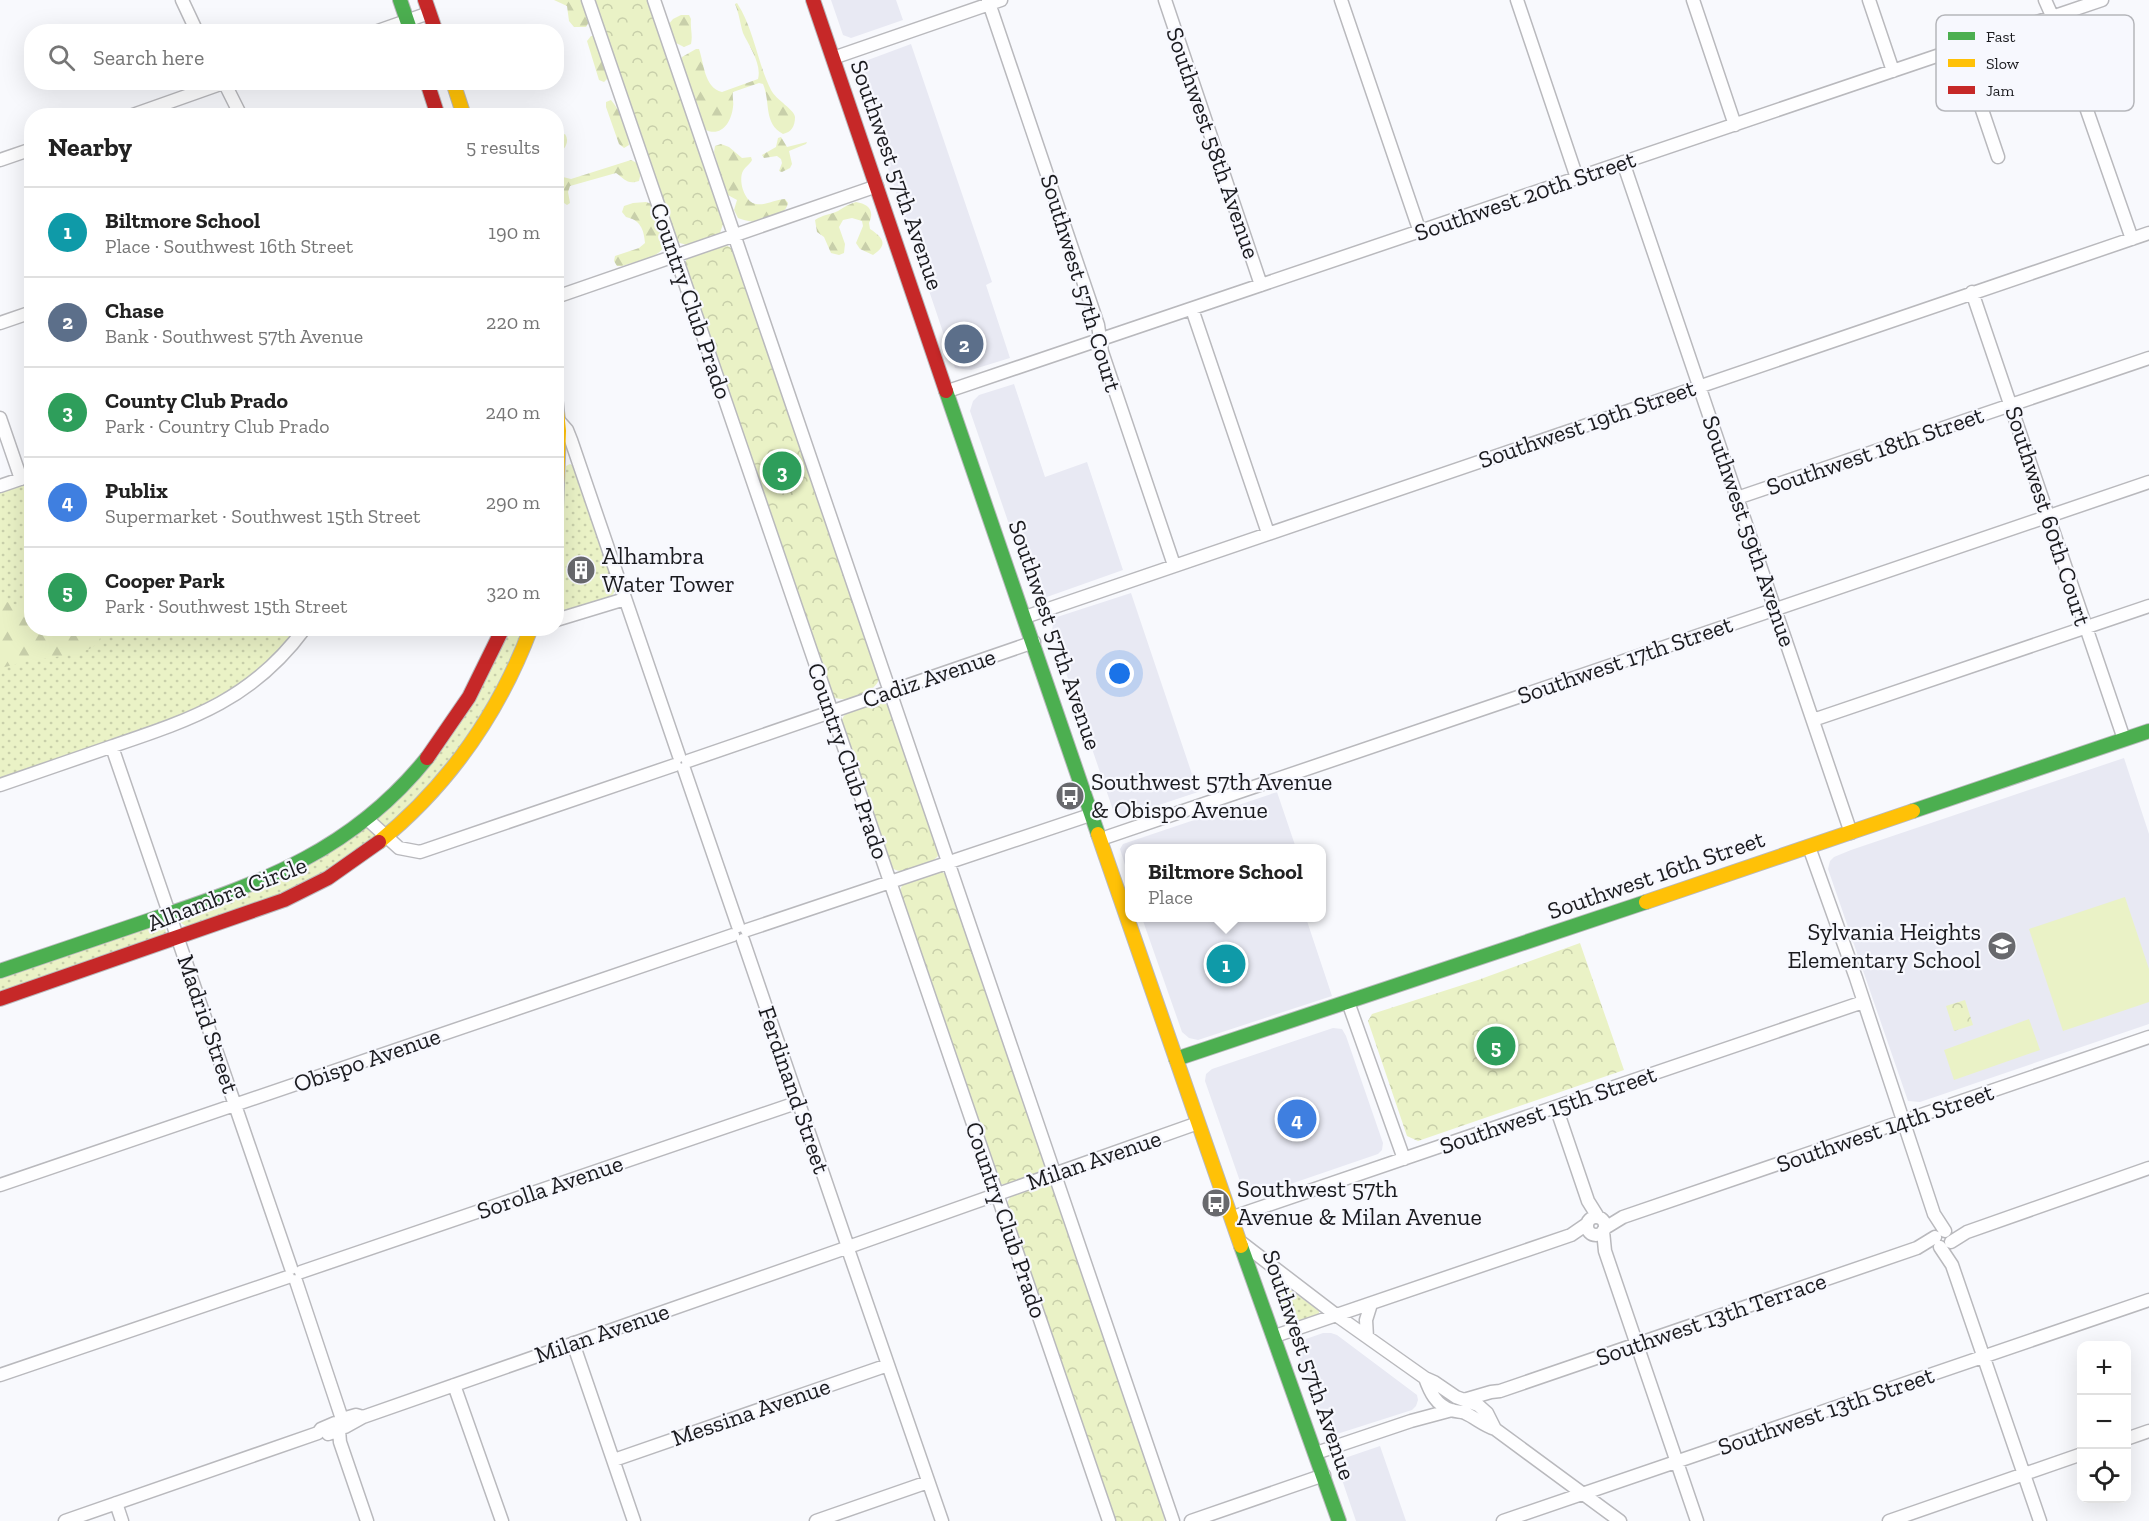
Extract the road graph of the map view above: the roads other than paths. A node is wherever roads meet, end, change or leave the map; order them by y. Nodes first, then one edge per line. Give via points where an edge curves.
1 (182, 0) edge
2 (400, 0) edge
3 (588, 0) edge
4 (654, 0) edge
5 (813, 0) edge
6 (1165, 0) edge
7 (1341, 0) edge
8 (1517, 0) edge
9 (1693, 0) edge
10 (1869, 0) edge
11 (2044, 0) edge
12 (2102, 0) edge
13 (993, 1) edge
14 (427, 7) edge
15 (2051, 15) edge
16 (2058, 15) edge
17 (193, 24) edge
18 (408, 24) edge
19 (411, 24) edge
20 (433, 24) edge
21 (1936, 56) edge
22 (833, 58) junction
23 (1893, 71) junction
24 (205, 90) edge
25 (229, 90) edge
26 (430, 90) edge
27 (456, 90) edge
28 (153, 108) edge
29 (238, 108) edge
30 (435, 108) edge
31 (461, 108) edge
32 (1982, 111) edge
33 (2087, 111) edge
34 (1735, 125) junction
35 (24, 152) edge
36 (1998, 157) dead end
37 (0, 160) edge
38 (1623, 162) junction
39 (1577, 178) junction
40 (877, 186) junction
41 (1420, 232) junction
42 (2149, 233) edge
43 (733, 236) junction
44 (2132, 239) junction
45 (675, 255) junction
46 (1261, 285) junction
47 (1972, 292) junction
48 (564, 294) edge
49 (1192, 309) junction
50 (24, 315) edge
51 (0, 323) edge
52 (1100, 340) junction
53 (2149, 358) edge
54 (1700, 386) junction
55 (948, 391) junction
56 (2012, 405) junction
57 (0, 418) edge
58 (564, 426) edge
59 (24, 472) edge
60 (24, 478) edge
61 (2149, 482) edge
62 (0, 486) edge
63 (1737, 498) junction
64 (2049, 516) junction
65 (1268, 533) junction
66 (1174, 565) junction
67 (625, 599) junction
68 (2149, 606) edge
69 (1775, 608) junction
70 (1025, 617) junction
71 (564, 618) edge
72 (2086, 628) junction
73 (299, 636) edge
74 (500, 636) edge
75 (528, 636) edge
76 (1034, 642) junction
77 (890, 692) junction
78 (832, 711) junction
79 (1813, 720) junction
80 (2149, 731) edge
81 (2124, 739) junction
82 (112, 747) junction
83 (682, 763) junction
84 (0, 785) edge
85 (1093, 814) junction
86 (366, 818) junction
87 (1851, 833) junction
88 (386, 836) junction
89 (1101, 839) junction
90 (1809, 847) junction
91 (948, 862) junction
92 (889, 882) junction
93 (1125, 909) edge
94 (170, 913) junction
95 (1129, 922) edge
96 (740, 933) junction
97 (178, 938) junction
98 (0, 971) edge
99 (0, 999) edge
100 (1348, 1002) junction
101 (1863, 1002) junction
102 (2149, 1037) edge
103 (1176, 1059) junction
104 (799, 1102) junction
105 (235, 1105) junction
106 (1556, 1107) junction
107 (1902, 1122) junction
108 (1198, 1123) junction
109 (1404, 1159) junction
110 (2149, 1168) edge
111 (1055, 1174) junction
112 (0, 1185) edge
113 (997, 1194) junction
114 (1233, 1217) junction
115 (1596, 1226) junction
116 (1943, 1239) junction
117 (1242, 1242) junction
118 (848, 1247) junction
119 (294, 1274) junction
120 (2149, 1300) edge
121 (1371, 1304) junction
122 (1336, 1315) junction
123 (1275, 1336) junction
124 (1367, 1337) junction
125 (573, 1343) junction
126 (1637, 1344) junction
127 (1983, 1356) junction
128 (888, 1365) junction
129 (0, 1375) edge
130 (1425, 1378) junction
131 (454, 1385) junction
132 (1500, 1391) junction
133 (1462, 1398) junction
134 (1435, 1400) junction
135 (1482, 1409) junction
136 (1457, 1411) junction
137 (1411, 1421) junction
138 (340, 1425) junction
139 (1495, 1429) junction
140 (2149, 1431) edge
141 (2131, 1438) edge
142 (1316, 1453) junction
143 (2077, 1456) edge
144 (614, 1460) junction
145 (1677, 1462) junction
146 (1324, 1475) junction
147 (2024, 1475) junction
148 (928, 1482) junction
149 (1582, 1494) junction
150 (116, 1503) junction
151 (65, 1521) edge
152 (122, 1521) edge
153 (367, 1521) edge
154 (502, 1521) edge
155 (634, 1521) edge
156 (816, 1521) edge
157 (942, 1521) edge
158 (1108, 1521) edge
159 (1173, 1521) edge
160 (1191, 1521) edge
161 (1339, 1521) edge
162 (1503, 1521) edge
163 (1620, 1521) edge
164 (1697, 1521) edge
165 (1888, 1521) edge
166 (2040, 1521) edge

1 - 17 street
2 - 18 street
3 - 45 street, Country Club Prado
4 - 43 street
5 - 22 street, Southwest 57th Avenue
6 - 46 street, Southwest 58th Avenue
7 - 41 street
8 - 39 street
9 - 34 street
10 - 23 street
11 - 15 street
12 - 16 street, Southwest 20th Street
13 - 22 street
13 - 52 street, Southwest 57th Court
14 - 19 street
14 - 20 street
21 - 23 street, Southwest 20th Street
22 - 40 street, Southwest 57th Avenue
23 - 34 street, Southwest 20th Street
24 - 28 street
25 - 29 street
26 - 30 street
27 - 31 street
32 - 36 street
33 - 44 street
34 - 38 street, Southwest 20th Street
35 - 37 street
38 - 39 street, Southwest 20th Street
38 - 54 street, Southwest 59th Avenue
39 - 41 street, Southwest 20th Street
40 - 43 street
40 - 55 street, Southwest 57th Avenue
41 - 46 street, Southwest 20th Street
42 - 44 street, Southwest 19th Street
43 - 45 street
43 - 77 street
44 - 47 street, Southwest 19th Street
45 - 48 street
45 - 78 street, Country Club Prado
46 - 49 street, Southwest 20th Street
47 - 54 street, Southwest 19th Street
47 - 56 street, Southwest 60th Court
49 - 52 street, Southwest 20th Street
49 - 65 street
50 - 51 street
52 - 55 street, Southwest 20th Street
52 - 66 street, Southwest 57th Court
53 - 56 street, Southwest 18th Street
54 - 63 street, Southwest 59th Avenue
54 - 65 street, Southwest 19th Street
55 - 70 street, Southwest 57th Avenue
56 - 63 street, Southwest 18th Street
56 - 64 street, Southwest 60th Court
57 - 59 street
58 - 67 street, Ferdinand Street
60 - 62 street
61 - 64 street, Southwest 17th Street
63 - 69 street, Southwest 59th Avenue
64 - 69 street, Southwest 17th Street
64 - 72 street, Southwest 60th Court
65 - 66 street, Southwest 19th Street
66 - 70 street, Southwest 19th Street
67 - 71 street
67 - 83 street, Ferdinand Street
68 - 72 street
69 - 79 street, Southwest 59th Avenue
69 - 89 street, Southwest 17th Street
70 - 76 street, Southwest 57th Avenue
72 - 79 street
72 - 81 street, Southwest 60th Court
73 - 82 street via 264,673 226,702 187,721
74 - 86 street, Alhambra Circle via 484,673 456,720 416,771
75 - 88 street, Alhambra Circle via 509,684 463,757 425,801
76 - 77 street, Cadiz Avenue
76 - 85 street, Southwest 57th Avenue
77 - 78 street, Cadiz Avenue
77 - 91 street
78 - 83 street, Cadiz Avenue
78 - 92 street, Country Club Prado
79 - 87 street, Southwest 59th Avenue
80 - 81 street, Southwest 16th Street
81 - 87 street, Southwest 16th Street
82 - 84 street
82 - 94 street, Madrid Street
83 - 88 street, Cadiz Avenue via 420,852 402,849
83 - 96 street, Ferdinand Street
85 - 89 street, Southwest 57th Avenue
85 - 91 street, Obispo Avenue
86 - 88 street, Cadiz Avenue
86 - 94 street, Alhambra Circle via 287,869
87 - 90 street, Southwest 16th Street
88 - 97 street, Alhambra Circle via 308,890
89 - 93 street, Southwest 57th Avenue
90 - 100 street, Southwest 16th Street
90 - 101 street
91 - 92 street, Obispo Avenue
91 - 111 street
92 - 96 street, Obispo Avenue
92 - 113 street, Country Club Prado
94 - 97 street, Madrid Street
94 - 98 street, Alhambra Circle
95 - 103 street, Southwest 57th Avenue
96 - 104 street, Ferdinand Street
96 - 105 street, Obispo Avenue
97 - 99 street, Alhambra Circle
97 - 105 street, Madrid Street
100 - 103 street, Southwest 16th Street
100 - 109 street
101 - 106 street, Southwest 15th Street
101 - 107 street
102 - 107 street, Southwest 14th Street
103 - 108 street, Southwest 57th Avenue
104 - 118 street, Ferdinand Street
104 - 119 street, Sorolla Avenue
105 - 112 street, Obispo Avenue
105 - 119 street, Madrid Street
106 - 109 street, Southwest 15th Street
106 - 115 street
107 - 115 street, Southwest 14th Street
107 - 116 street
108 - 111 street, Milan Avenue
108 - 114 street, Southwest 57th Avenue
109 - 114 street, Southwest 15th Street
110 - 116 street, Southwest 13th Terrace
111 - 113 street, Milan Avenue
111 - 159 street
113 - 118 street, Milan Avenue
113 - 158 street, Country Club Prado
114 - 117 street, Southwest 57th Avenue
115 - 121 street, Southwest 14th Street
115 - 126 street
116 - 126 street, Southwest 13th Terrace
116 - 127 street
117 - 122 street
117 - 123 street, Southwest 57th Avenue
118 - 125 street, Milan Avenue
118 - 128 street, Ferdinand Street
119 - 129 street, Sorolla Avenue
119 - 138 street, Madrid Street
120 - 127 street, Southwest 13th Street
121 - 122 street, Southwest 14th Street
121 - 124 street via 1366,1320
122 - 123 street, Southwest 14th Street
122 - 124 street
123 - 142 street, Southwest 57th Avenue
124 - 130 street
125 - 131 street, Milan Avenue
125 - 144 street
126 - 132 street, Southwest 13th Terrace
126 - 145 street
127 - 145 street, Southwest 13th Street
127 - 147 street
128 - 144 street, Messina Avenue
128 - 148 street, Ferdinand Street
130 - 133 street
130 - 134 street
131 - 138 street, Milan Avenue via 363,1417 356,1415
131 - 154 street
132 - 133 street, Southwest 13th Terrace
132 - 135 street, Southwest 13th Terrace
133 - 134 street, Southwest 13th Terrace
133 - 135 street
134 - 136 street
134 - 137 street
135 - 136 street
135 - 139 street
136 - 137 street
136 - 139 street
137 - 142 street
138 - 150 street, Milan Avenue
138 - 153 street, Madrid Street via 340,1442
139 - 149 street
140 - 141 street
142 - 146 street, Southwest 57th Avenue
143 - 147 street
144 - 155 street
145 - 149 street, Southwest 13th Street
145 - 164 street
146 - 160 street
146 - 161 street, Southwest 57th Avenue
147 - 165 street
147 - 166 street
148 - 156 street
148 - 157 street, Ferdinand Street
149 - 162 street, Southwest 13th Street
149 - 163 street
150 - 151 street, Milan Avenue
150 - 152 street

